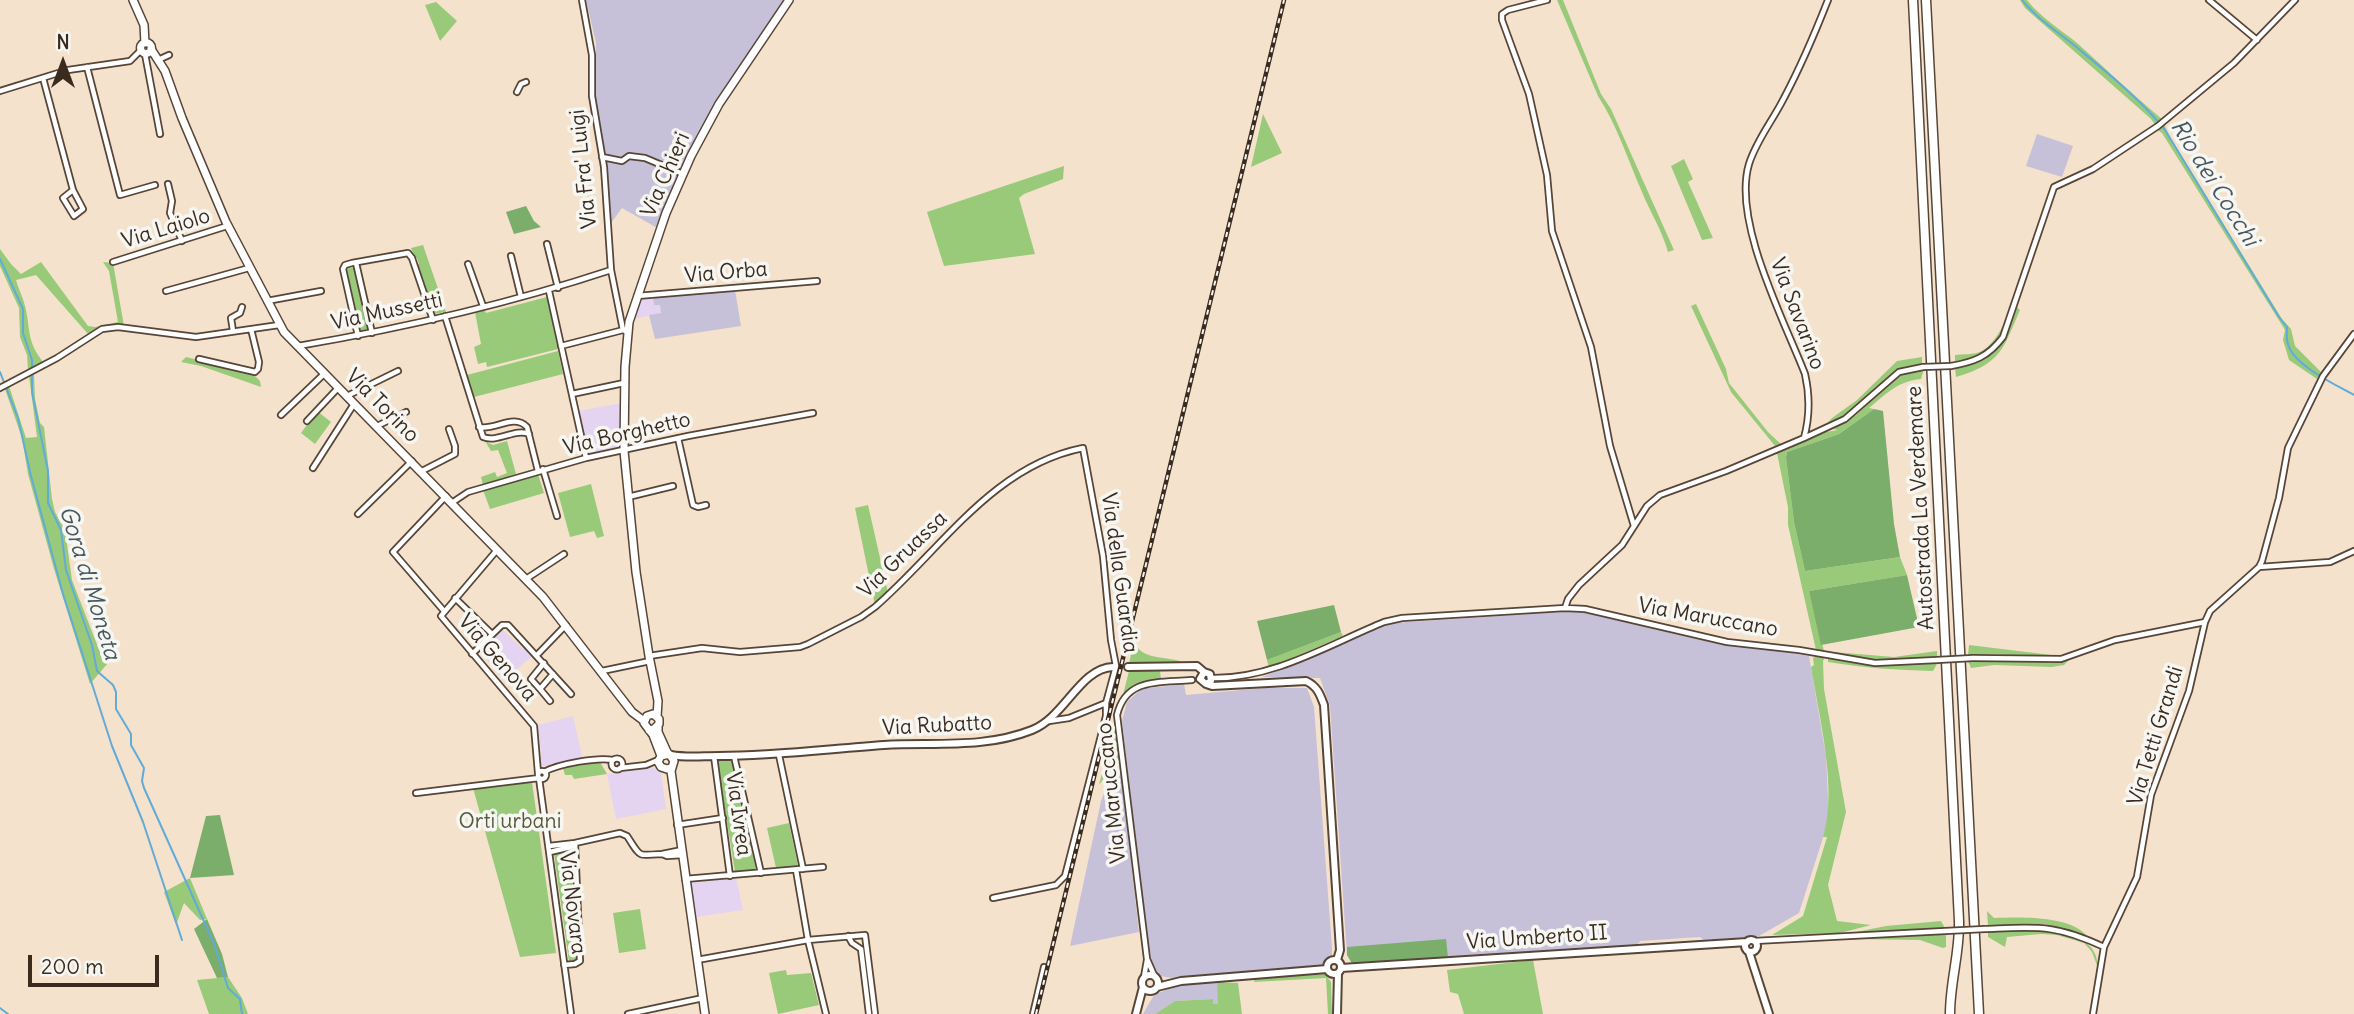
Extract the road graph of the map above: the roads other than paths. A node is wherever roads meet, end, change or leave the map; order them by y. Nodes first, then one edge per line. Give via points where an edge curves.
1 (132, 0) edge
2 (582, 0) edge
3 (789, 0) edge
4 (1546, 0) edge
5 (1828, 0) edge
6 (1913, 0) edge
7 (1926, 0) edge
8 (2209, 0) edge
9 (2295, 0) edge
10 (2258, 41) junction
11 (146, 50) junction
12 (169, 55) dead end
13 (158, 59) junction
14 (87, 66) junction
15 (43, 78) junction
16 (526, 82) dead end
17 (0, 91) edge
18 (517, 92) dead end
19 (160, 134) dead end
20 (602, 157) junction
21 (683, 174) junction
22 (168, 184) dead end
23 (155, 186) dead end
24 (72, 190) junction
25 (228, 225) junction
26 (182, 241) junction
27 (547, 244) dead end
28 (511, 256) dead end
29 (113, 261) dead end
30 (356, 263) junction
31 (468, 264) dead end
32 (249, 268) junction
33 (611, 270) junction
34 (817, 281) dead end
35 (558, 288) junction
36 (166, 291) dead end
37 (321, 291) dead end
38 (549, 291) junction
39 (637, 296) junction
40 (521, 298) junction
41 (267, 301) junction
42 (483, 306) junction
43 (242, 307) dead end
44 (445, 316) junction
45 (433, 320) junction
46 (279, 325) junction
47 (251, 329) junction
48 (233, 331) junction
49 (625, 331) junction
50 (372, 333) junction
51 (2354, 334) edge
52 (358, 336) junction
53 (297, 346) junction
54 (561, 346) junction
55 (200, 359) dead end
56 (398, 371) dead end
57 (325, 373) junction
58 (624, 383) junction
59 (339, 387) junction
60 (1, 388) edge
61 (572, 394) junction
62 (347, 396) junction
63 (355, 404) junction
64 (406, 412) dead end
65 (813, 413) dead end
66 (281, 415) dead end
67 (307, 421) dead end
68 (377, 426) junction
69 (478, 426) junction
70 (487, 428) junction
71 (449, 429) dead end
72 (526, 433) junction
73 (678, 438) junction
74 (1804, 438) junction
75 (488, 439) junction
76 (1083, 448) joint
77 (624, 451) junction
78 (586, 458) junction
79 (412, 461) junction
80 (313, 468) dead end
81 (540, 470) junction
82 (422, 471) junction
83 (673, 486) dead end
84 (446, 495) junction
85 (628, 497) junction
86 (453, 502) junction
87 (706, 505) dead end
88 (358, 514) dead end
89 (557, 516) dead end
90 (1634, 527) junction
91 (498, 549) junction
92 (2354, 551) edge
93 (564, 554) dead end
94 (2259, 567) junction
95 (526, 579) junction
96 (456, 598) junction
97 (1564, 608) junction
98 (444, 611) junction
99 (2205, 622) junction
100 (566, 625) junction
101 (492, 634) junction
102 (472, 654) junction
103 (537, 655) junction
104 (649, 658) junction
105 (544, 663) junction
106 (1113, 667) dead end
107 (1128, 667) dead end
108 (602, 671) junction
109 (553, 674) junction
110 (1192, 680) dead end
111 (1209, 681) junction
112 (540, 689) junction
113 (570, 694) dead end
114 (550, 701) dead end
115 (1106, 703) junction
116 (650, 717) junction
117 (1049, 721) junction
118 (658, 726) junction
119 (649, 730) junction
120 (779, 755) junction
121 (714, 756) junction
122 (734, 756) junction
123 (666, 761) junction
124 (612, 762) junction
125 (621, 766) junction
126 (540, 774) junction
127 (416, 793) dead end
128 (723, 818) junction
129 (678, 825) junction
130 (575, 843) junction
131 (549, 849) junction
132 (682, 852) junction
133 (823, 867) dead end
134 (803, 869) junction
135 (796, 870) junction
136 (761, 873) junction
137 (730, 876) junction
138 (685, 879) junction
139 (993, 898) dead end
140 (848, 936) junction
141 (808, 940) junction
142 (1753, 947) junction
143 (2104, 947) junction
144 (1147, 959) junction
145 (697, 960) junction
146 (1336, 960) junction
147 (564, 965) junction
148 (1044, 967) dead end
149 (1335, 971) junction
150 (1144, 977) junction
151 (1156, 977) junction
152 (1181, 981) junction
153 (1143, 987) junction
154 (1154, 989) junction
155 (702, 998) junction
156 (571, 1014) edge
157 (628, 1014) edge
158 (705, 1014) edge
159 (827, 1014) edge
160 (869, 1014) edge
161 (875, 1014) edge
162 (1032, 1014) edge
163 (1137, 1014) edge
164 (1336, 1014) edge
165 (1769, 1014) edge
166 (1950, 1014) edge
167 (1979, 1014) edge
168 (2093, 1014) edge

1 - 11 main road via 144,25
2 - 20 street, Via Fra' Luigi via 593,55 592,96
3 - 21 main road, Via Chieri via 719,104
4 - 90 street via 1507,10 1502,20 1530,94 1547,175 1552,231 1591,347 1610,446
5 - 74 street, Via Savarino via 1798,70 1752,155 1746,183 1758,256 1805,374 1808,419
6 - 166 highway, Autostrada La Verdemare via 1959,921
7 - 167 highway, Autostrada La Verdemare
8 - 10 street
9 - 10 street
10 - 74 street, bridge via 2160,125 2093,169 2054,187 2003,337 1986,356 1968,363 1899,372 1845,419
11 - 13 main road
11 - 14 street via 130,61
11 - 19 street
12 - 13 street
13 - 25 main road, Via Torino
14 - 15 street
14 - 23 street via 120,195
15 - 17 street
15 - 24 street
16 - 18 street
20 - 21 street via 645,159
20 - 33 street, Via Fra' Luigi
21 - 39 main road, Via Chieri
22 - 26 street via 170,214
24 - 24 street via 62,198 74,216 83,209
25 - 26 street, Via Laiolo
25 - 32 main road, Via Torino
26 - 29 street, Via Laiolo
27 - 35 street
28 - 40 street
30 - 45 street via 408,253
30 - 50 street
30 - 52 street via 343,268
31 - 42 street
32 - 36 street
32 - 41 main road, Via Torino
33 - 35 street, Via Mussetti
33 - 49 street, Via Fra' Luigi
34 - 39 street, Via Orba
35 - 38 street, Via Mussetti
37 - 41 street
38 - 40 street, Via Mussetti
38 - 54 street
39 - 49 main road, Via Chieri
40 - 42 street, Via Mussetti
41 - 46 main road, Via Torino
42 - 44 street, Via Mussetti
43 - 48 street via 231,318
44 - 45 street, Via Mussetti
44 - 69 street
45 - 50 street, Via Mussetti
46 - 47 street
46 - 53 main road, Via Torino
47 - 48 street
47 - 55 street via 259,362 255,372
48 - 60 street via 196,337 102,328
49 - 54 street
49 - 58 main road, Via Chieri
50 - 52 street, Via Mussetti
51 - 94 street, Via Tetti Grandi via 2322,378 2288,448
52 - 53 street, Via Mussetti
53 - 57 main road, Via Torino
54 - 61 street
56 - 62 street
57 - 59 main road, Via Torino
57 - 66 street
58 - 61 street
58 - 77 main road, Via Chieri
59 - 62 main road, Via Torino
59 - 67 street
61 - 78 street
62 - 63 main road, Via Torino
63 - 68 main road, Via Torino
63 - 80 street
64 - 68 street
65 - 73 street, Via Borghetto
68 - 79 main road, Via Torino
69 - 70 street
69 - 75 street
70 - 72 street via 516,421 524,425
70 - 75 street
71 - 82 street via 455,454
72 - 75 street
72 - 81 street
73 - 77 street, Via Borghetto
73 - 87 street via 693,505
74 - 90 street via 1667,491 1647,506
76 - 104 street, Via Gruassa via 1021,471 958,523 875,607 808,644 740,652 702,648
76 - 115 street, Via della Guardia via 1116,666
77 - 78 street, Via Borghetto
77 - 85 main road, Via Chieri
78 - 81 street, Via Borghetto
79 - 82 main road, Via Torino
79 - 88 street
81 - 86 street, Via Borghetto via 468,492
81 - 89 street
82 - 84 main road, Via Torino
83 - 85 street
84 - 86 main road, Via Torino
84 - 98 street, Via Genova via 393,552
85 - 104 main road, Via Chieri
86 - 91 main road, Via Torino
90 - 97 street via 1622,545 1579,585
91 - 95 main road, Via Torino
91 - 96 street
92 - 94 street via 2330,562
93 - 95 street
94 - 99 street, Via Tetti Grandi via 2210,611
95 - 100 main road, Via Torino
96 - 98 street
96 - 101 street
97 - 99 street, Via Maruccano, bridge via 1727,642 1875,663 2061,659 2115,640
97 - 111 street, Via Maruccano via 1402,618 1271,670
98 - 102 street, Via Genova via 443,620
99 - 143 street, Via Tetti Grandi via 2189,691 2151,795 2137,877
100 - 103 street
100 - 108 main road, Via Torino
101 - 102 street
101 - 103 street via 508,625
102 - 126 street, Via Genova via 534,726
103 - 105 street
104 - 108 street, Via Gruassa
104 - 116 main road, Via Chieri via 659,701
105 - 109 street
105 - 112 street via 531,679
106 - 117 street, Via Rubatto via 1092,673
107 - 111 street via 1197,666 1204,672 1199,679
108 - 116 main road, Via Torino via 627,704
109 - 112 street
109 - 113 street
110 - 144 street, Via Maruccano via 1138,685 1123,698 1117,715
111 - 146 street via 1212,686 1306,681 1320,694 1340,950
112 - 114 street
115 - 117 street
115 - 139 street, Via della Guardia via 1065,876 1056,885
116 - 118 main road, Via Chieri
116 - 119 main road via 645,727
117 - 120 street, Via Rubatto via 992,742
118 - 119 main road
118 - 123 main road, Via Chieri
119 - 123 main road
120 - 122 street, Via Rubatto
120 - 134 street
121 - 122 street, Via Rubatto
121 - 123 street, Via Rubatto
121 - 128 street, Via Ivrea
122 - 136 street
123 - 125 street
123 - 129 main road
124 - 125 street via 615,769
124 - 125 street via 620,759
124 - 126 street via 596,760
126 - 127 street
126 - 131 street, Via Novara
128 - 129 street
128 - 137 street, Via Ivrea
129 - 132 main road
130 - 131 street
130 - 132 street via 620,834 627,836 639,854
130 - 147 street via 579,961
131 - 147 street, Via Novara
132 - 138 main road
133 - 134 street
134 - 135 street
135 - 136 street
135 - 141 street
136 - 137 street
137 - 138 street
138 - 145 main road
140 - 141 street
140 - 160 street via 861,949
140 - 161 street via 865,935
141 - 145 street
141 - 159 street
142 - 143 street, Via Umberto II, bridge via 2036,927 2055,928
142 - 149 street, Via Umberto II via 1736,943
142 - 165 street
143 - 168 street, Via Tetti Grandi
144 - 150 street, Via Maruccano
144 - 151 street, Via Maruccano
145 - 155 main road
146 - 149 street
146 - 149 street via 1330,961
147 - 156 street, Via Novara
148 - 162 street
149 - 152 street, Via Umberto II
149 - 164 street
150 - 151 street, Via Umberto II
150 - 153 street
151 - 152 street, Via Umberto II
151 - 154 street
152 - 154 street, Via Umberto II
153 - 154 street
153 - 163 street
154 - 163 street
155 - 157 street
155 - 158 main road

